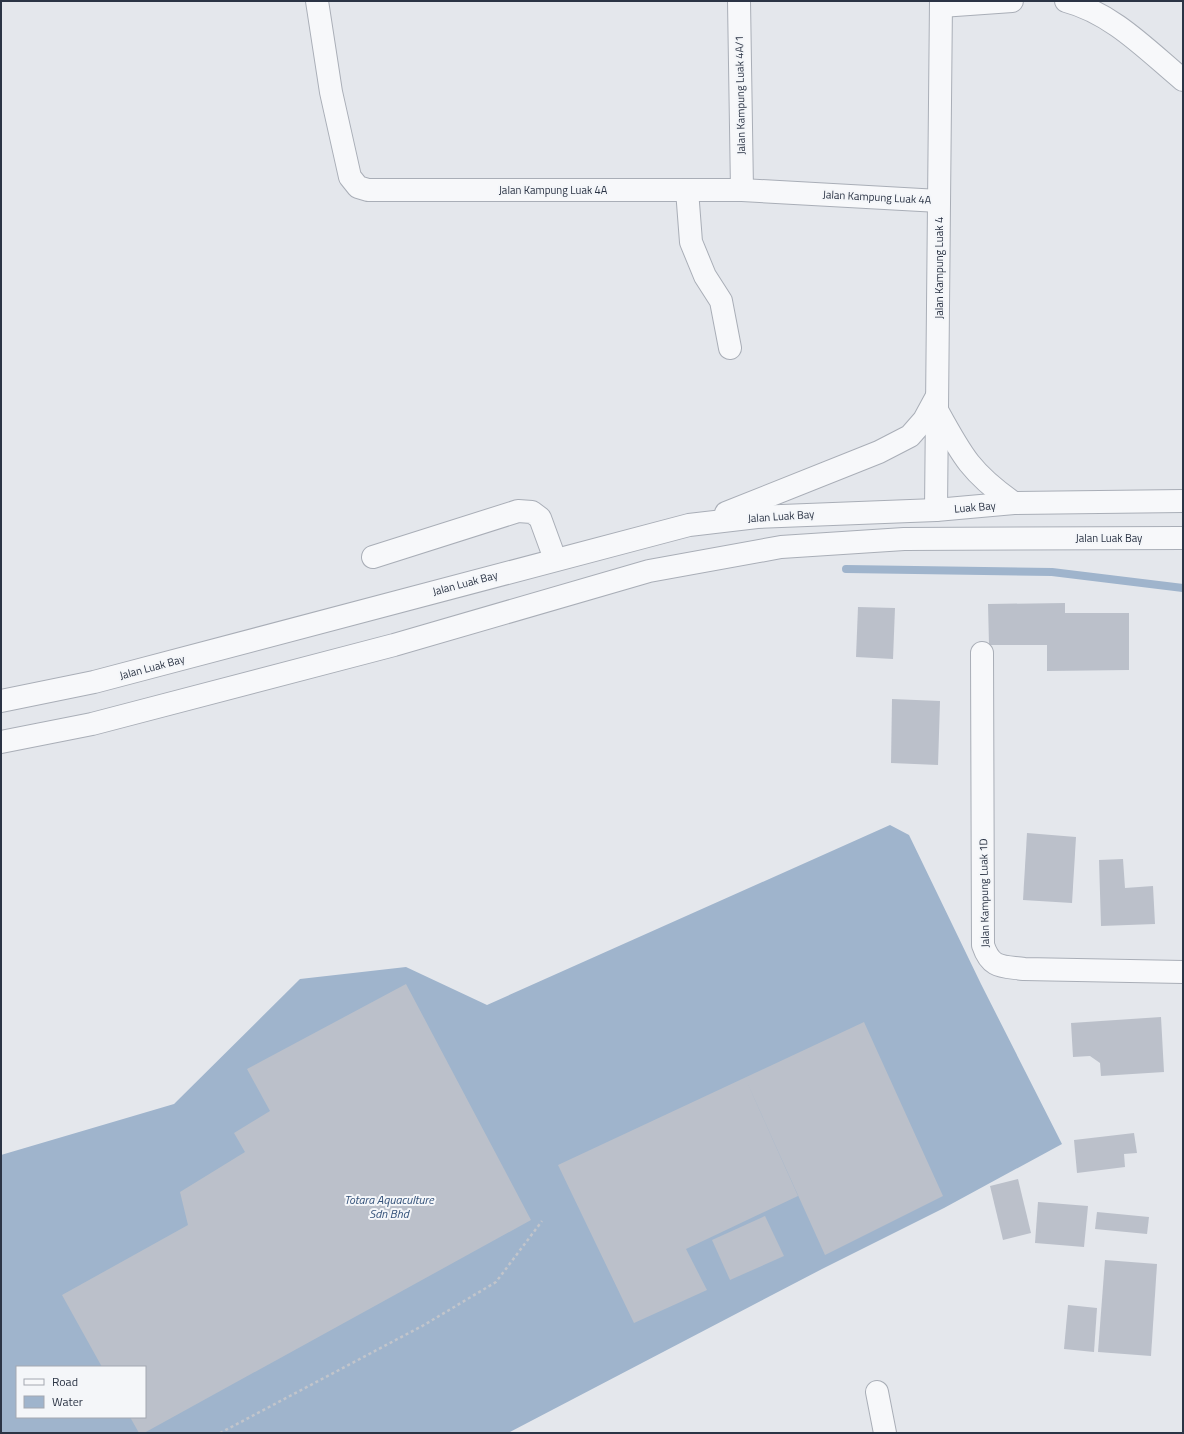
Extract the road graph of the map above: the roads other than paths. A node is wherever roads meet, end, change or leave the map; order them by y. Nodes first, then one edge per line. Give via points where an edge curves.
1 (317, 1) edge
2 (739, 1) edge
3 (1012, 1) edge
4 (1066, 1) edge
5 (941, 3) edge
6 (1183, 80) edge
7 (687, 190) junction
8 (742, 190) junction
9 (939, 201) junction
10 (730, 348) dead end
11 (938, 403) junction
12 (1183, 501) edge
13 (1014, 503) junction
14 (936, 510) junction
15 (689, 525) junction
16 (962, 538) junction
17 (1183, 538) edge
18 (904, 539) junction
19 (372, 557) dead end
20 (555, 559) junction
21 (982, 653) dead end
22 (1, 702) edge
23 (1, 742) edge
24 (1183, 972) edge
25 (877, 1392) dead end
26 (885, 1433) edge

1 - 7 street, Jalan Kampung Luak 4A via 331,92 350,177 358,186 368,190
2 - 8 street, Jalan Kampung Luak 4A/1
3 - 5 street
4 - 6 street via 1084,6 1110,20
5 - 9 street, Jalan Kampung Luak 4
7 - 8 street, Jalan Kampung Luak 4A
7 - 10 street via 691,242 705,276 721,301
8 - 9 street, Jalan Kampung Luak 4A
9 - 11 street, Jalan Kampung Luak 4
11 - 13 street via 961,454 976,474
11 - 14 street, Jalan Kampung Luak 4
11 - 15 street via 910,436 885,449
12 - 13 street
13 - 14 street, Luak Bay
14 - 15 street, Jalan Luak Bay via 756,517
14 - 16 street via 947,525
14 - 18 street via 922,526
15 - 20 street, Jalan Luak Bay
16 - 17 street, Jalan Luak Bay
16 - 18 street
18 - 23 street via 782,547 649,571 386,647 92,724
19 - 20 street via 518,511 532,512 540,518
20 - 22 street, Jalan Luak Bay via 94,682
21 - 24 street, Jalan Kampung Luak 1D via 983,945 987,957 998,965 1024,968
25 - 26 street

